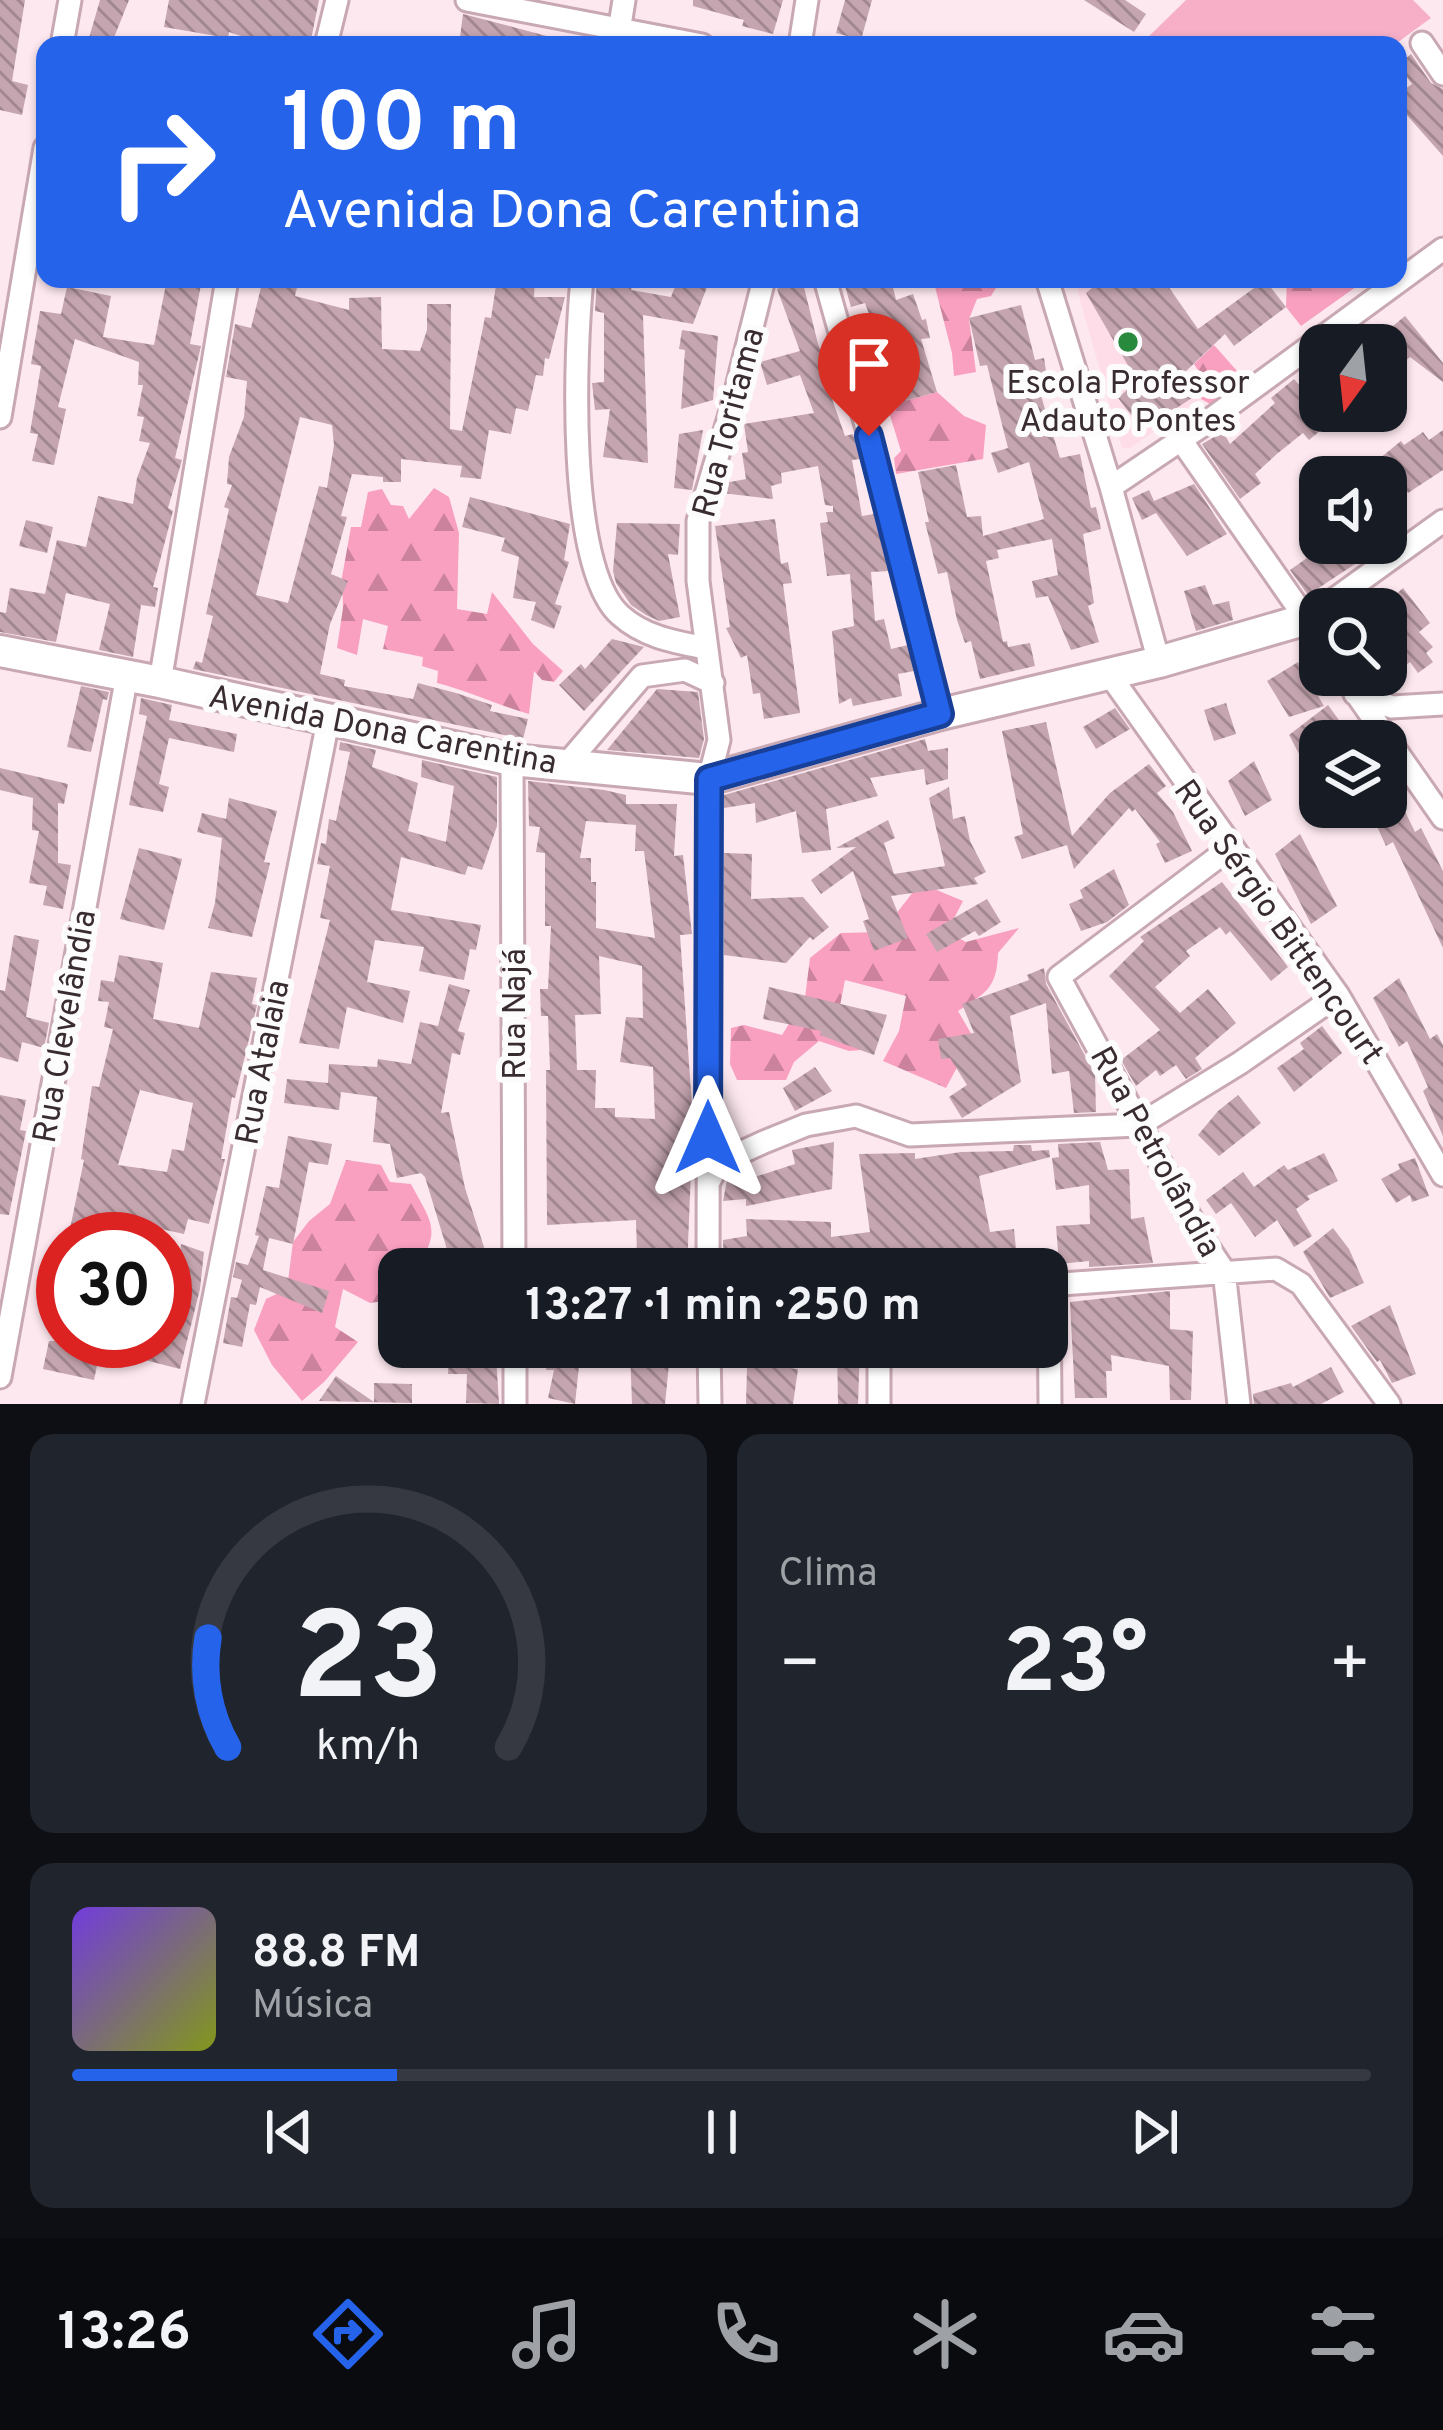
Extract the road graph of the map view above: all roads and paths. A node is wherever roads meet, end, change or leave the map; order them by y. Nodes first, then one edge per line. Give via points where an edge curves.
1 (70, 0) edge
2 (337, 0) edge
3 (467, 0) edge
4 (624, 0) edge
5 (807, 0) edge
6 (64, 36) edge
7 (328, 36) edge
8 (618, 36) edge
9 (801, 36) edge
10 (1422, 44) dead end
11 (1443, 74) edge
12 (36, 201) edge
13 (1443, 249) edge
14 (1407, 275) edge
15 (225, 288) edge
16 (581, 288) edge
17 (762, 288) edge
18 (828, 288) edge
19 (1050, 288) edge
20 (1390, 288) edge
21 (0, 411) edge
22 (1181, 440) junction
23 (1111, 487) junction
24 (1443, 521) edge
25 (1357, 588) edge
26 (1299, 595) edge
27 (1299, 624) edge
28 (706, 648) junction
29 (0, 651) edge
30 (1159, 662) junction
31 (1108, 674) junction
32 (127, 675) junction
33 (160, 682) junction
34 (713, 683) junction
35 (1357, 696) edge
36 (1371, 696) edge
37 (1443, 704) edge
38 (940, 714) junction
39 (328, 721) junction
40 (512, 760) junction
41 (565, 766) junction
42 (709, 779) junction
43 (1443, 818) edge
44 (1230, 848) junction
45 (1338, 995) junction
46 (1139, 1125) junction
47 (1443, 1175) edge
48 (708, 1183) junction
49 (514, 1248) edge
50 (708, 1248) edge
51 (1224, 1271) junction
52 (1068, 1283) edge
53 (515, 1368) edge
54 (709, 1368) edge
55 (879, 1368) edge
56 (1049, 1368) edge
57 (0, 1377) edge
58 (194, 1404) edge
59 (515, 1404) edge
60 (710, 1404) edge
61 (879, 1404) edge
62 (1050, 1404) edge
63 (1239, 1404) edge
64 (1389, 1404) edge

1 - 6 street
2 - 7 street
3 - 8 street
4 - 8 street
5 - 9 street
10 - 11 street
12 - 21 street
13 - 14 street
15 - 33 street
16 - 28 street via 578,447 600,586 617,613 651,635
17 - 28 street, Rua Toritama via 698,521
18 - 38 street
19 - 23 street
20 - 22 street
22 - 23 street
22 - 26 street
23 - 30 street
24 - 25 street, Avenida Dona Carentina
27 - 30 street, Avenida Dona Carentina
28 - 34 street, Rua Toritama
29 - 32 street, Avenida Dona Carentina
30 - 31 street, Avenida Dona Carentina
31 - 38 street, Avenida Dona Carentina
31 - 44 street, Rua Sérgio Bittencourt
32 - 33 street, Avenida Dona Carentina
32 - 57 street, Rua Clevelândia
33 - 39 street, Avenida Dona Carentina
34 - 41 street via 686,670 642,676
34 - 42 street, Rua Toritama via 718,740
35 - 43 street
36 - 37 street via 1392,707
38 - 42 street, Avenida Dona Carentina
39 - 40 street, Avenida Dona Carentina
39 - 58 street, Rua Atalaia
40 - 41 street, Avenida Dona Carentina
40 - 49 street, Rua Najá
41 - 42 street, Avenida Dona Carentina
42 - 48 street, Rua Toritama
44 - 45 street, Rua Sérgio Bittencourt
44 - 46 street, Rua Petrolândia via 1059,977
45 - 46 street
45 - 47 street, Rua Sérgio Bittencourt
46 - 48 street via 910,1135 856,1116 764,1142 718,1163
46 - 51 street, Rua Petrolândia
48 - 50 street, Rua Toritama
51 - 52 street
51 - 63 street, Rua Petrolândia
51 - 64 street via 1276,1269 1300,1284
53 - 59 street
54 - 60 street
55 - 61 street
56 - 62 street

